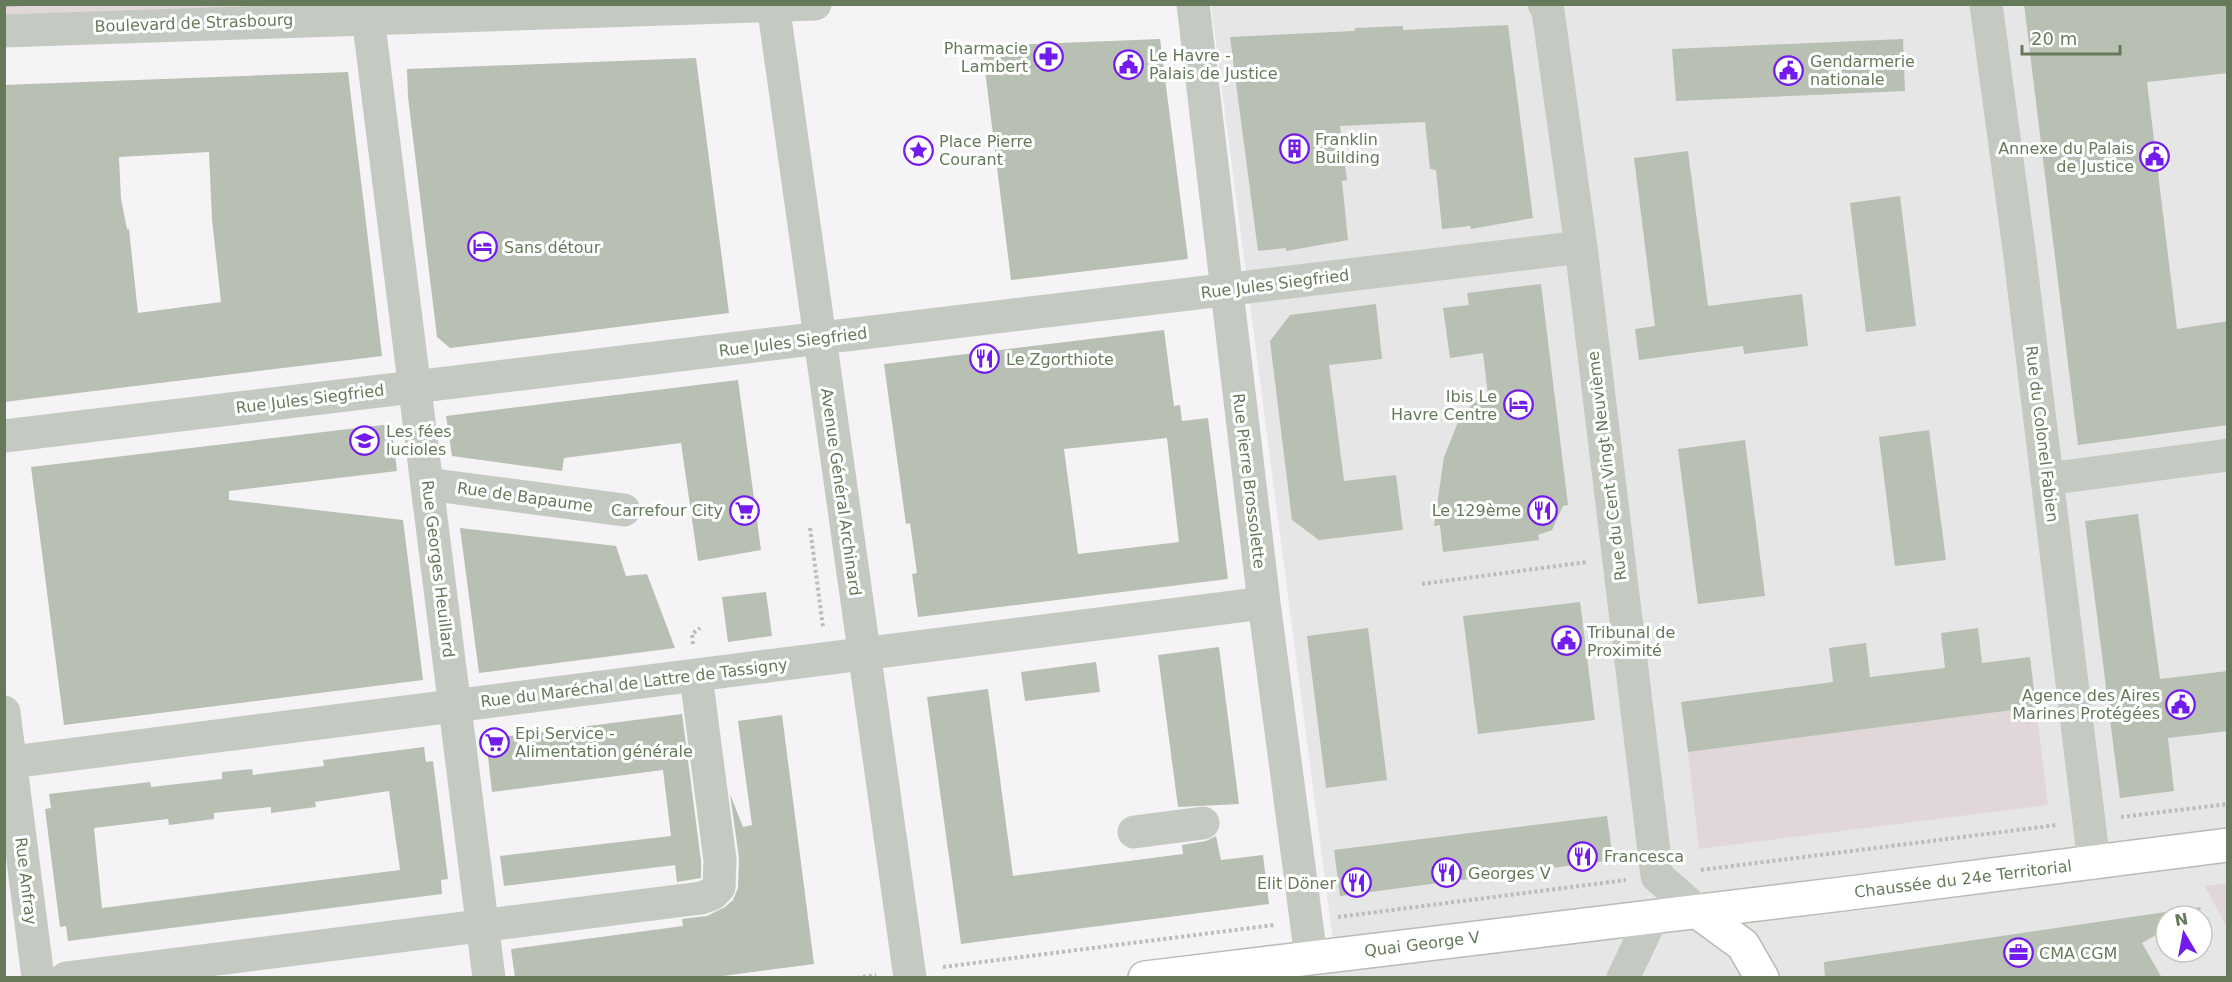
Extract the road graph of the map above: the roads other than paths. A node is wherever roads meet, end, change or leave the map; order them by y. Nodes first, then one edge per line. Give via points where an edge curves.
1 (815, 4) edge
2 (1193, 4) edge
3 (1544, 4) edge
4 (1986, 4) edge
5 (773, 5) edge
6 (368, 17) junction
7 (4, 30) edge
8 (1581, 247) junction
9 (1225, 290) junction
10 (820, 338) junction
11 (415, 387) junction
12 (4, 436) edge
13 (2228, 455) edge
14 (2047, 479) junction
15 (427, 484) junction
16 (624, 510) dead end
17 (1264, 603) junction
18 (864, 654) junction
19 (694, 661) junction
20 (455, 706) junction
21 (4, 712) edge
22 (8, 763) edge
23 (1203, 823) dead end
24 (1134, 832) dead end
25 (2228, 845) edge
26 (2094, 863) junction
27 (1698, 912) junction
28 (1652, 917) junction
29 (482, 925) junction
30 (1311, 957) junction
31 (909, 974) edge
32 (38, 978) edge
33 (66, 978) edge
34 (489, 978) edge
35 (1145, 978) edge
36 (1623, 978) edge
37 (1762, 978) edge

1 - 5 street, Boulevard de Strasbourg
2 - 9 street, Rue Pierre Brossolette
3 - 8 street, Rue du Cent Vingt Neuvième
4 - 14 street, Rue du Colonel Fabien
5 - 6 street, Boulevard de Strasbourg
5 - 10 street, Avenue Général Archinard
6 - 7 street, Boulevard de Strasbourg
6 - 11 street, Rue Georges Heuillard
8 - 9 street, Rue Jules Siegfried
8 - 27 street, Rue du Cent Vingt Neuvième via 1657,876
9 - 10 street, Rue Jules Siegfried
9 - 17 street, Rue Pierre Brossolette
10 - 11 street, Rue Jules Siegfried
10 - 18 street, Avenue Général Archinard
11 - 12 street, Rue Jules Siegfried
11 - 15 street, Rue Georges Heuillard
13 - 14 street
14 - 26 street, Rue du Colonel Fabien
15 - 16 street, Rue de Bapaume
15 - 20 street, Rue Georges Heuillard
17 - 18 street, Rue du Maréchal de Lattre de Tassigny
17 - 30 street, Rue Pierre Brossolette
18 - 19 street, Rue du Maréchal de Lattre de Tassigny
18 - 31 street, Avenue Général Archinard
19 - 20 street, Rue du Maréchal de Lattre de Tassigny
19 - 29 street via 720,860 719,887 701,898
20 - 22 street, Rue du Maréchal de Lattre de Tassigny
20 - 29 street, Rue Georges Heuillard
21 - 22 street, Rue Anfray
22 - 32 street, Rue Anfray
23 - 24 street
25 - 26 main road, Chaussée du 24e Territorial
26 - 27 main road, Chaussée du 24e Territorial
27 - 28 main road, Quai George V
27 - 37 main road via 1743,945
28 - 30 main road, Quai George V
28 - 36 street
29 - 33 street
29 - 34 street, Rue Georges Heuillard
30 - 35 main road, Quai George V

